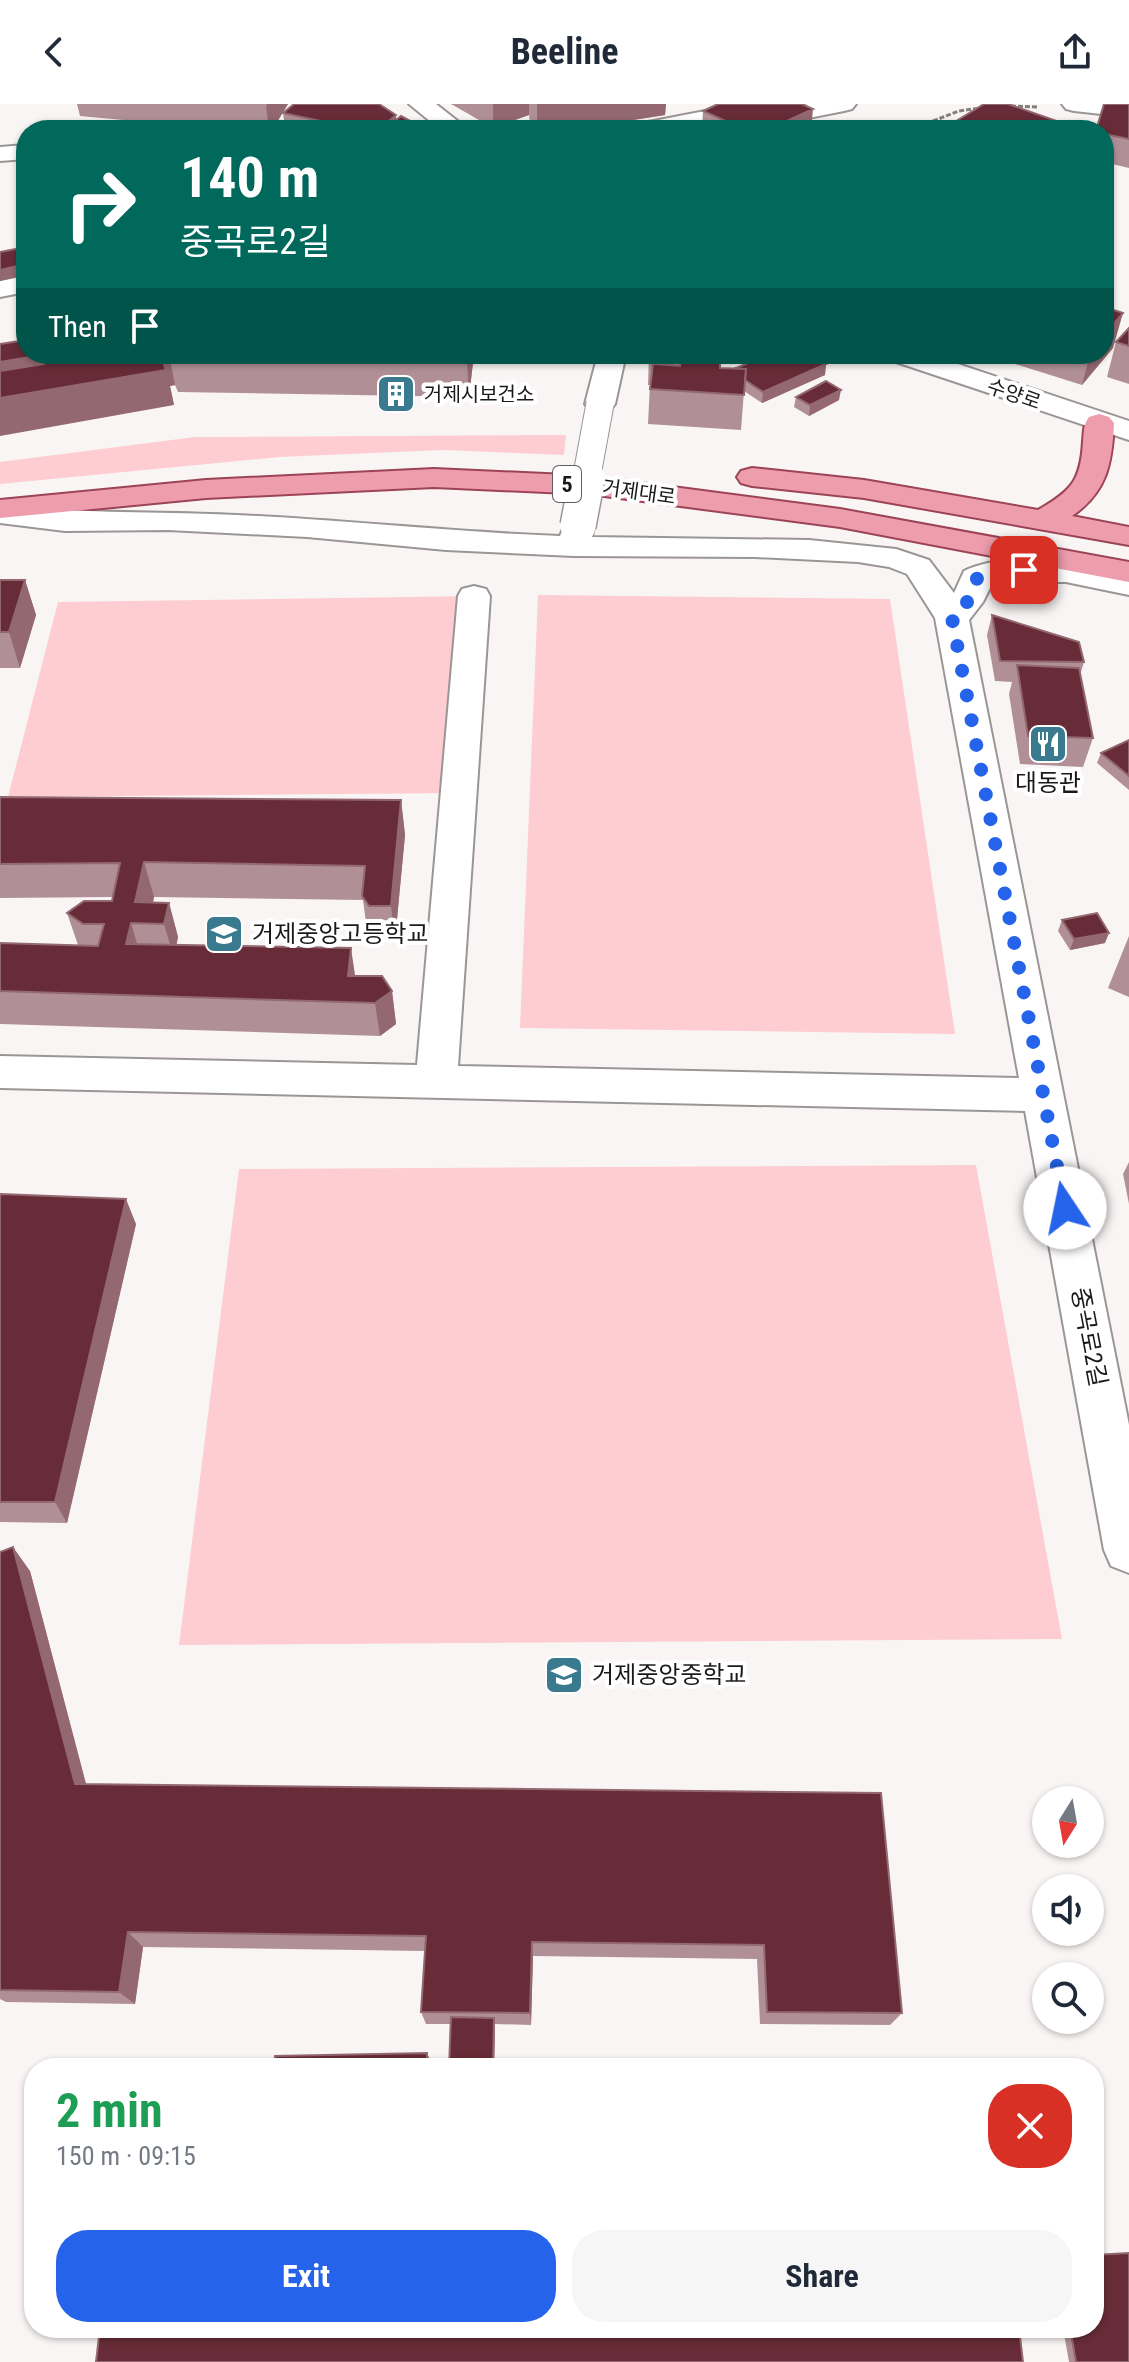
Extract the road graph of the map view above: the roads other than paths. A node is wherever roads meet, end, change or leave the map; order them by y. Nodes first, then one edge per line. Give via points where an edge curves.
1 (421, 104) edge
2 (779, 104) edge
3 (844, 104) edge
4 (1074, 104) edge
5 (1129, 110) edge
6 (443, 120) edge
7 (695, 120) edge
8 (763, 120) edge
9 (610, 364) edge
10 (929, 364) edge
11 (1099, 423) junction
12 (1129, 431) edge
13 (0, 489) edge
14 (0, 512) edge
15 (1044, 520) junction
16 (576, 536) junction
17 (1129, 536) edge
18 (878, 554) junction
19 (1066, 572) junction
20 (1129, 572) edge
21 (1129, 585) edge
22 (474, 596) dead end
23 (952, 618) junction
24 (0, 1072) edge
25 (436, 1081) junction
26 (1043, 1095) junction
27 (1129, 1550) edge

1 - 6 street
2 - 7 street
3 - 8 street
4 - 5 street
9 - 16 street, bridge
10 - 11 street, 수양로
11 - 12 street, 수양로
11 - 15 main road via 1093,480 1070,505
13 - 15 main road, 거제대로 / 5 via 280,460 443,454 567,459 864,489
14 - 16 street via 65,522 168,521 446,541
14 - 20 main road, 거제대로 / 5 via 206,489 434,478 589,485 840,518
15 - 17 main road, 거제대로 / 5
16 - 18 street
18 - 19 street via 962,557
18 - 23 street via 920,569
19 - 21 street
19 - 23 street via 979,574 967,602
22 - 25 street
23 - 26 street, 중곡로2길
24 - 25 street
25 - 26 street
26 - 27 street, 중곡로2길

